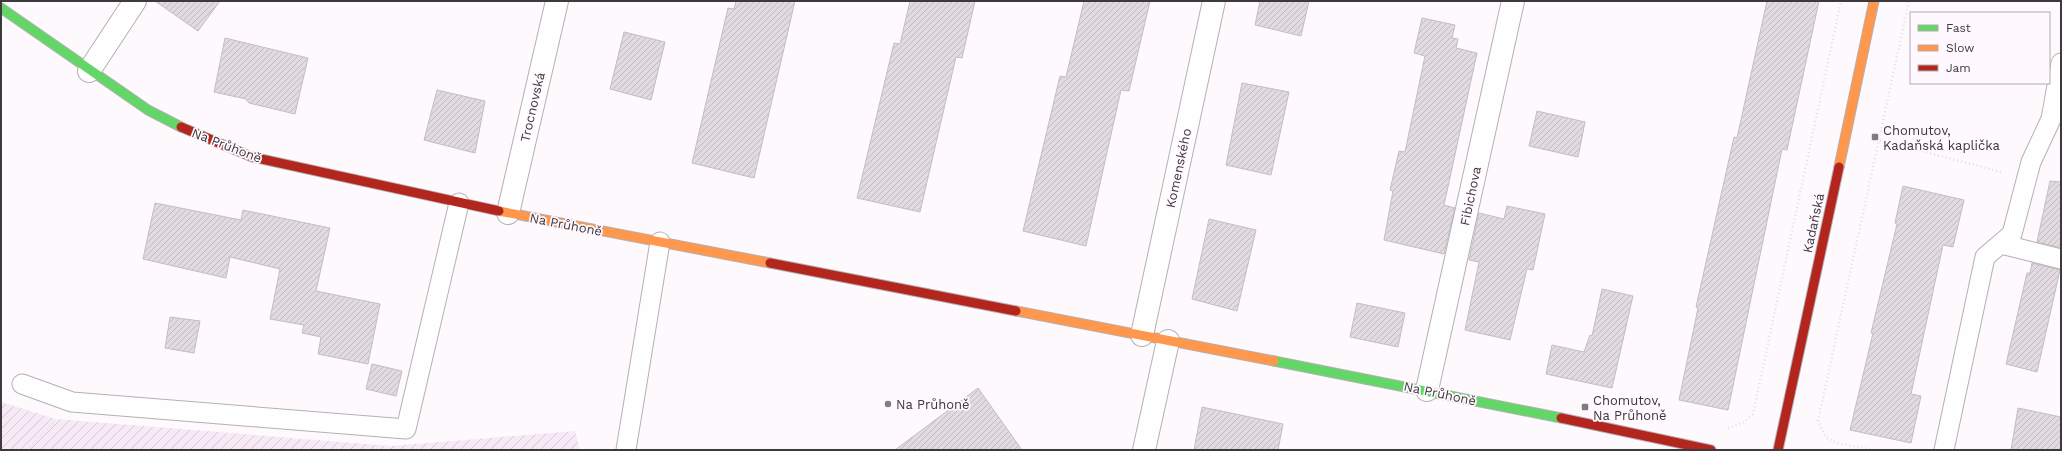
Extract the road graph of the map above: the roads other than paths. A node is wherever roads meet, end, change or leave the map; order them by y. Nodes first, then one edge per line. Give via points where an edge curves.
1 (135, 1) edge
2 (557, 1) edge
3 (1214, 1) edge
4 (1513, 1) edge
5 (1874, 1) edge
6 (1, 8) edge
7 (2061, 62) edge
8 (89, 71) junction
9 (458, 203) junction
10 (508, 213) junction
11 (660, 242) junction
12 (2002, 244) junction
13 (2061, 259) edge
14 (1142, 335) junction
15 (1168, 341) junction
16 (22, 384) dead end
17 (1427, 390) junction
18 (626, 450) edge
19 (1144, 450) edge
20 (1711, 450) edge
21 (1778, 450) edge
22 (1944, 450) edge

1 - 8 street
2 - 10 street, Trocnovská
3 - 14 street, Komenského
4 - 17 street, Fibichova
5 - 21 street, Kadaňská
6 - 8 street, Na Průhoně
7 - 12 lane via 2051,119 2031,162 2012,234
8 - 9 street, Na Průhoně via 148,110 195,134 252,157
9 - 10 street, Na Průhoně
9 - 16 lane via 406,429 72,402
10 - 11 street, Na Průhoně
11 - 14 street, Na Průhoně
11 - 18 lane
12 - 13 lane
12 - 22 lane via 1986,257
14 - 15 street, Na Průhoně
15 - 17 street, Na Průhoně
15 - 19 street
17 - 20 street, Na Průhoně

